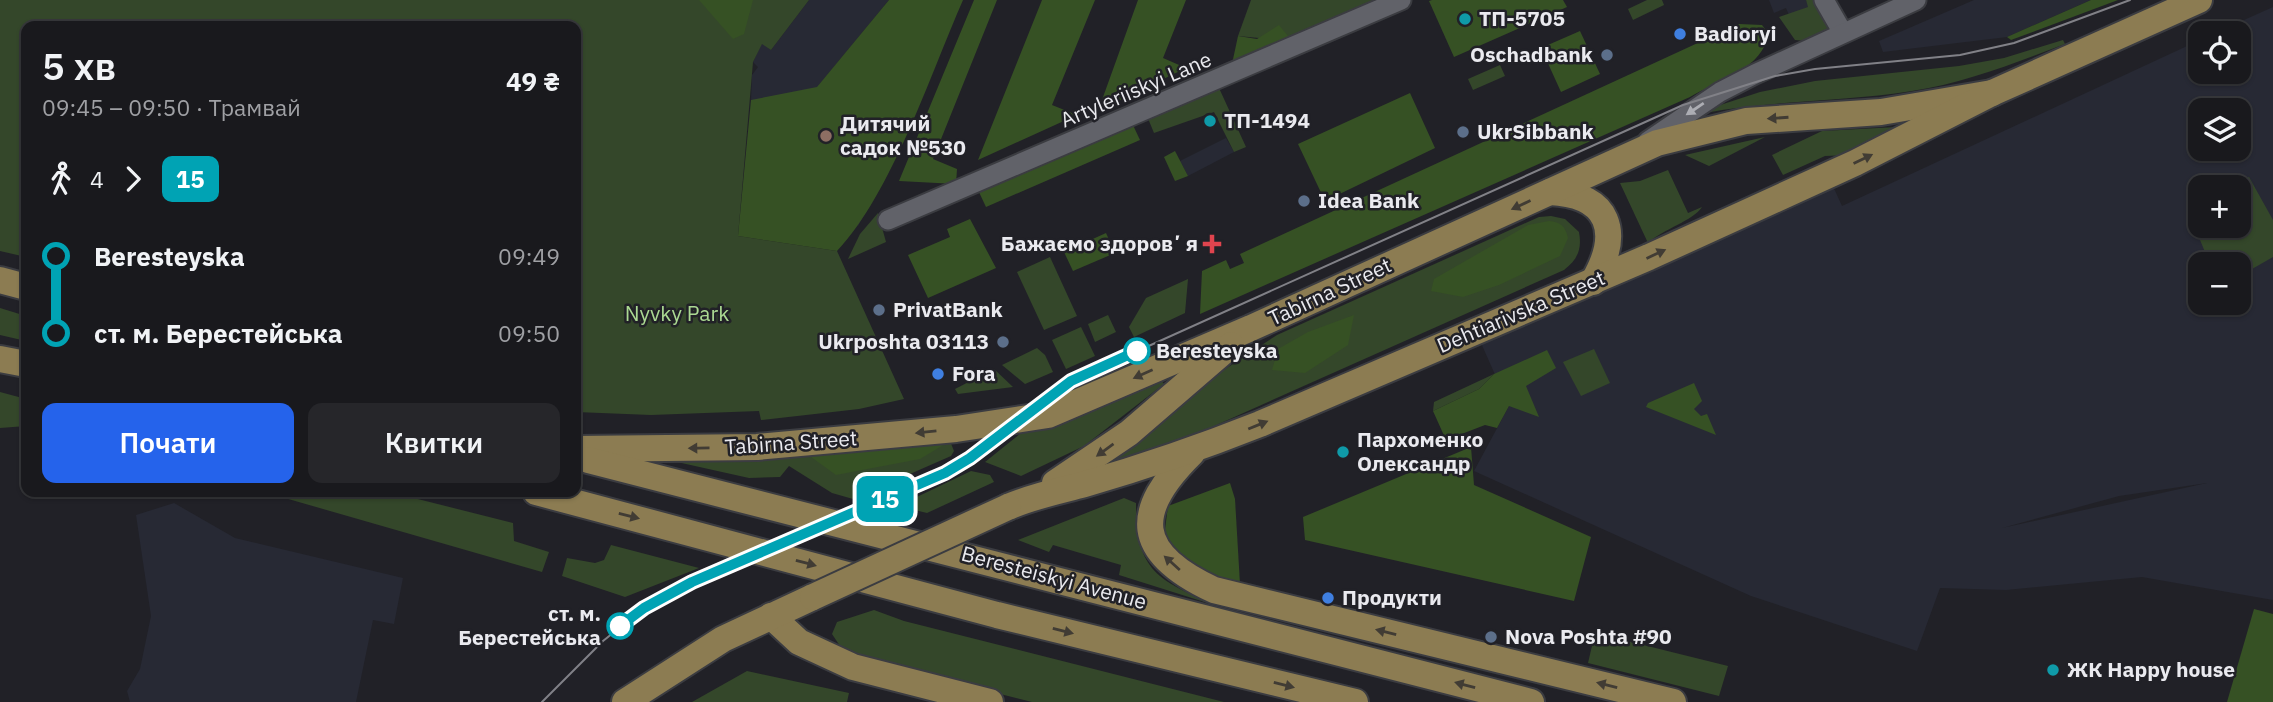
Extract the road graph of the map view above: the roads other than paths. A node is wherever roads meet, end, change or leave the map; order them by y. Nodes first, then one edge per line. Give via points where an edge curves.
1 (1401, 0) edge
2 (1824, 0) edge
3 (1916, 0) edge
4 (2199, 0) edge
5 (1843, 33) junction
6 (1992, 93) junction
7 (1627, 155) junction
8 (1550, 192) junction
9 (888, 220) dead end
10 (0, 281) edge
11 (1593, 282) junction
12 (21, 286) edge
13 (1251, 328) junction
14 (0, 359) edge
15 (21, 363) edge
16 (581, 449) edge
17 (1195, 450) junction
18 (581, 458) edge
19 (1035, 496) junction
20 (555, 497) edge
21 (771, 616) junction
22 (625, 702) edge
23 (990, 702) edge
24 (1355, 702) edge
25 (1531, 702) edge
26 (1674, 702) edge

1 - 9 street, Artyleriiskyi Lane
2 - 5 street
3 - 5 street, Tabirna Street
4 - 6 main road, Dehtiarivska Street
5 -> 7 street, Tabirna Street via 1720,92
6 -> 7 main road, Dehtiarivska Street via 1881,112 1746,121 1702,129
11 -> 6 main road, Dehtiarivska Street via 1855,163
7 - 8 main road, Tabirna Street
8 - 11 main road via 1575,193 1602,214 1609,247
8 -> 13 main road, Tabirna Street
10 - 12 main road
17 -> 11 main road, Dehtiarivska Street
13 -> 16 main road, Tabirna Street via 1069,407 1030,419 757,447
13 -> 19 main road, Dehtiarivska Street via 1129,433
14 - 15 main road
17 - 19 main road, Dehtiarivska Street
26 -> 17 main road via 1214,590 1192,579 1157,549 1149,513 1170,474
25 -> 18 main road, Beresteiskyi Avenue
19 - 21 main road, Dehtiarivska Street, bridge
20 -> 24 main road via 996,615
21 - 22 main road, Dehtiarivska Street via 723,639
21 - 23 main road via 799,642 853,667

